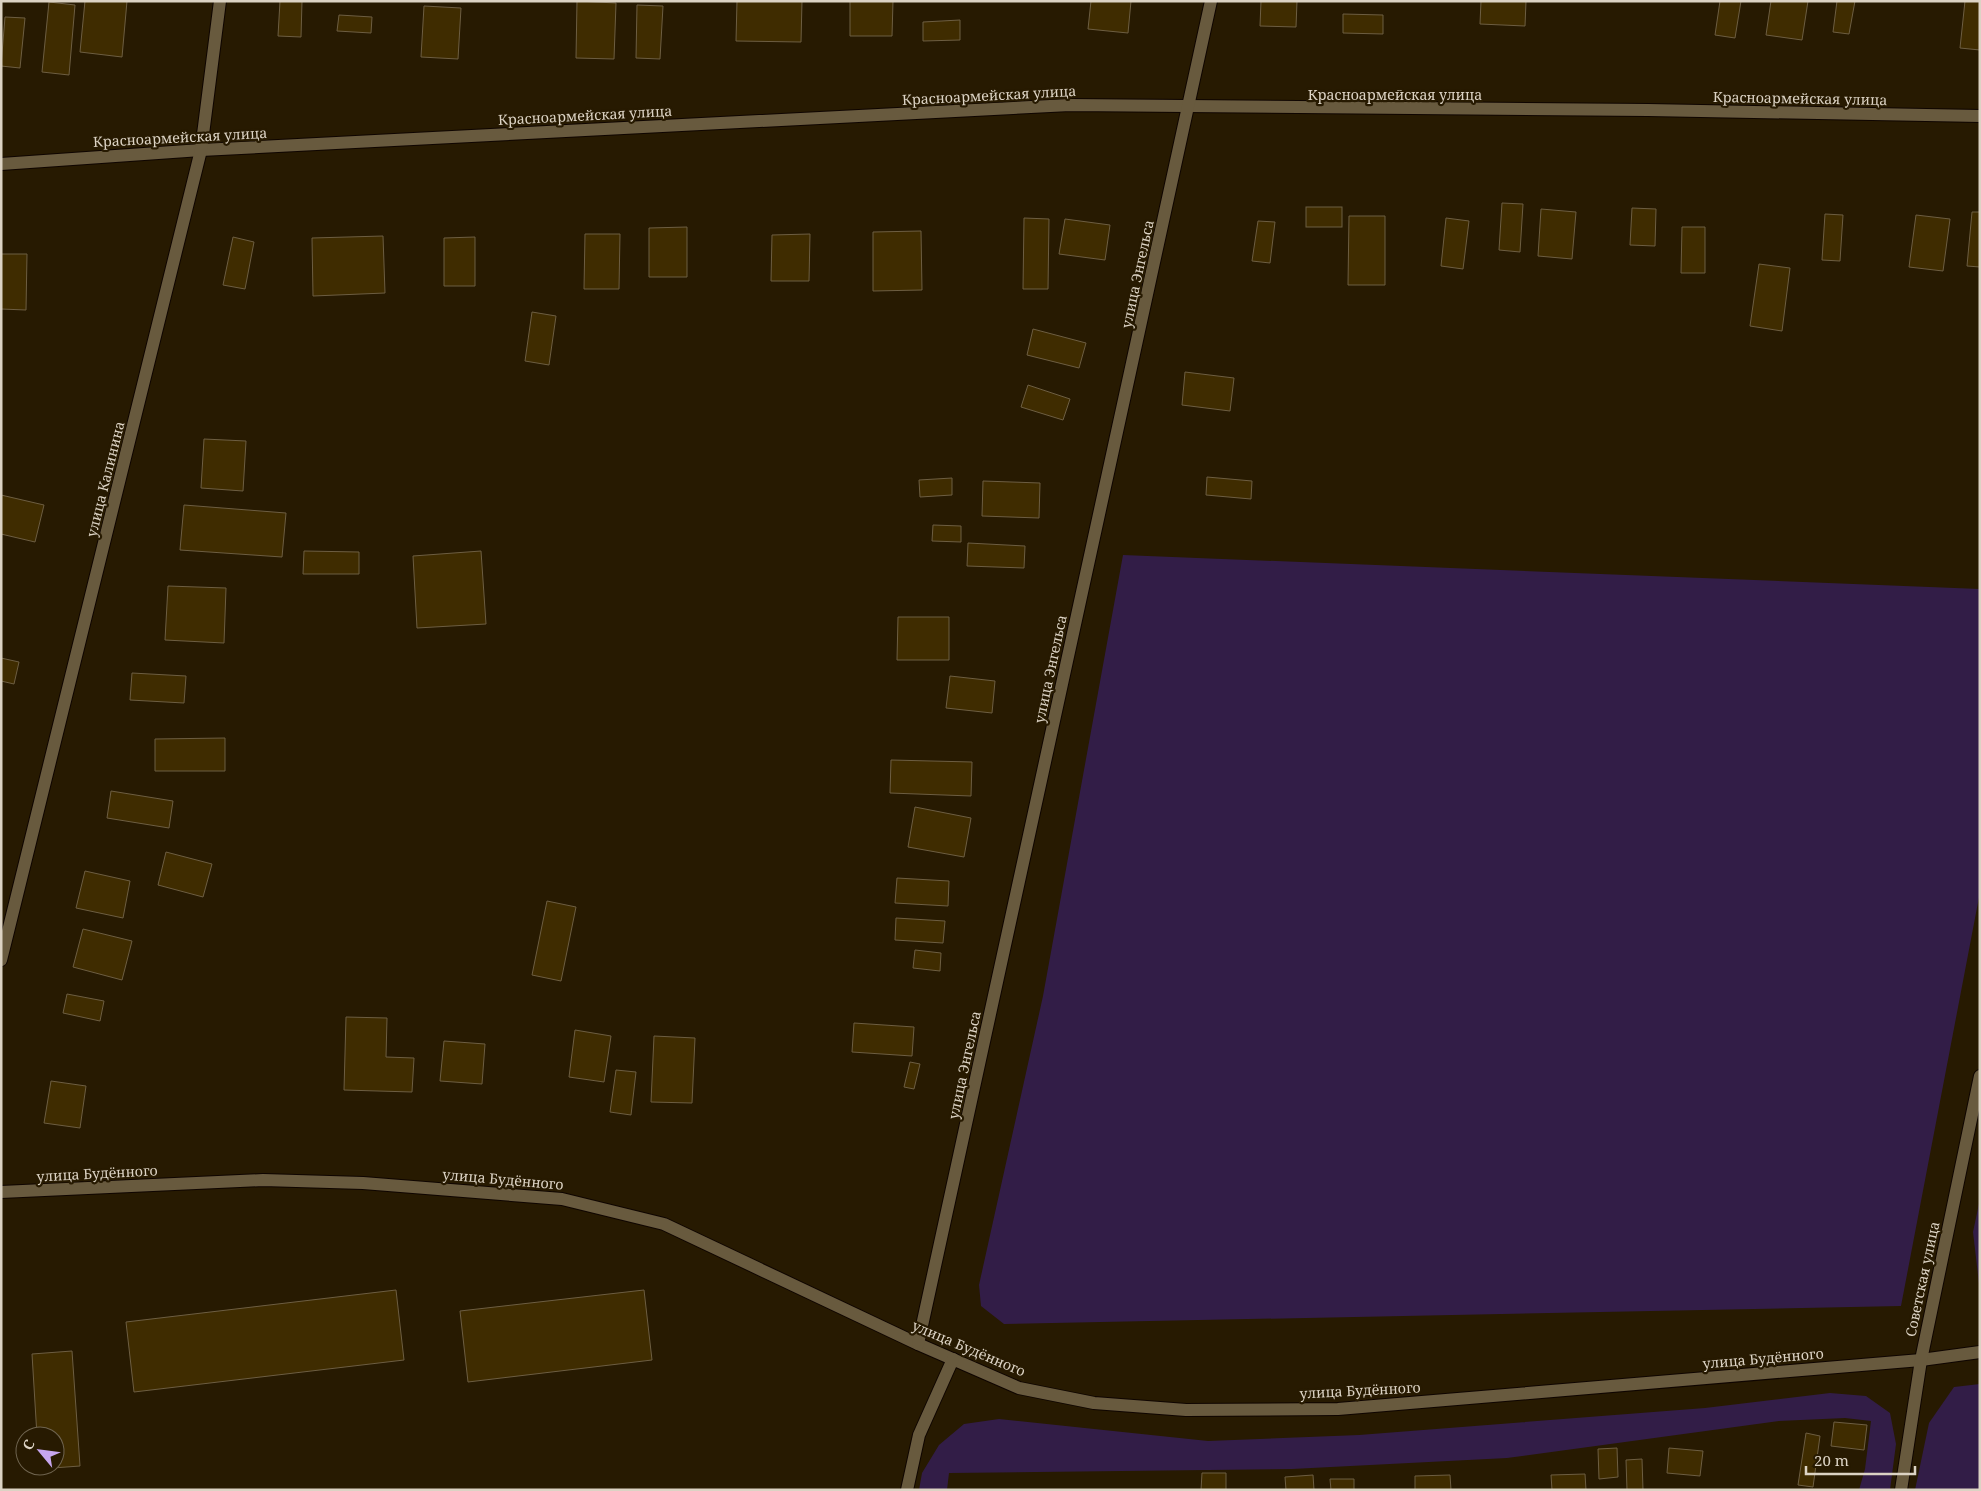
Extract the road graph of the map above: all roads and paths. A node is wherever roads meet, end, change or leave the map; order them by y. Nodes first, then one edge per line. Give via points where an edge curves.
1 (220, 1) edge
2 (1211, 1) edge
3 (1189, 108) junction
4 (1980, 116) edge
5 (201, 150) junction
6 (1, 164) edge
7 (1, 960) edge
8 (1980, 1076) edge
9 (1, 1192) edge
10 (918, 1344) junction
11 (1980, 1352) edge
12 (954, 1359) junction
13 (1920, 1360) junction
14 (907, 1490) edge
15 (1901, 1490) edge

1 - 5 street, улица Калинина
2 - 3 street, улица Энгельса
3 - 4 street, Красноармейская улица via 1648,110
3 - 5 street, Красноармейская улица via 1070,105
3 - 10 street, улица Энгельса
5 - 6 street, Красноармейская улица
5 - 7 street, улица Калинина
8 - 13 street, Советская улица
9 - 10 street, улица Будённого via 263,1180 363,1183 562,1199 664,1224
10 - 12 street, улица Будённого
11 - 13 street, улица Будённого
12 - 13 street, улица Будённого via 1019,1388 1094,1403 1186,1410 1338,1408
12 - 14 street via 919,1434
13 - 15 street, Советская улица

